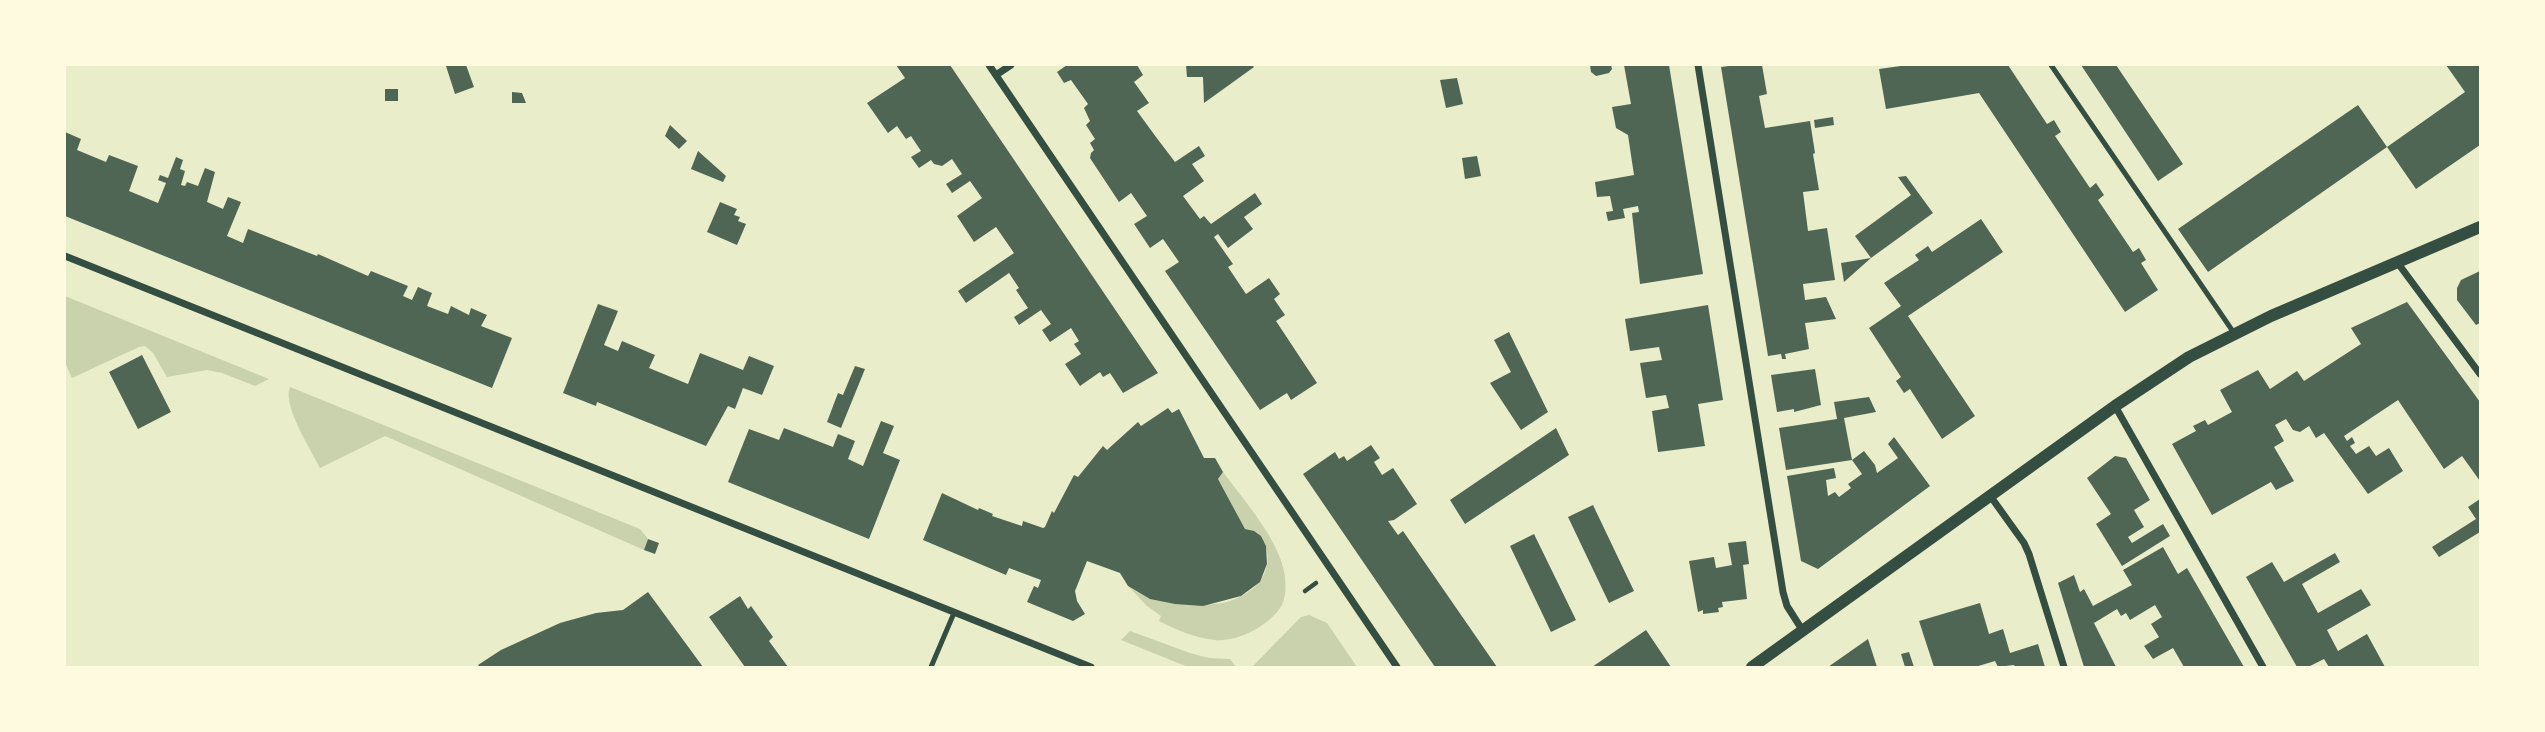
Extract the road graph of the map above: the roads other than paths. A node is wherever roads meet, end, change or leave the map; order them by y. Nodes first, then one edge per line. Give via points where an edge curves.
1 (989, 65) edge
2 (1011, 65) edge
3 (1698, 65) edge
4 (2051, 65) edge
5 (996, 75) junction
6 (2480, 225) edge
7 (65, 256) edge
8 (2397, 261) junction
9 (2234, 333) junction
10 (2480, 374) edge
11 (2115, 406) junction
12 (1991, 497) junction
13 (954, 613) junction
14 (1803, 631) junction
15 (931, 667) edge
16 (1091, 667) edge
17 (1397, 667) edge
18 (1752, 667) edge
19 (2064, 667) edge
20 (2263, 667) edge

1 - 5 street
2 - 5 street
3 - 14 street via 1783,592
4 - 9 lane
5 - 17 street
6 - 8 street
7 - 13 street
8 - 9 street
8 - 10 street
9 - 11 street
11 - 12 street
11 - 20 street
12 - 14 street
12 - 19 street via 2029,554
13 - 15 lane
13 - 16 street
14 - 18 street

